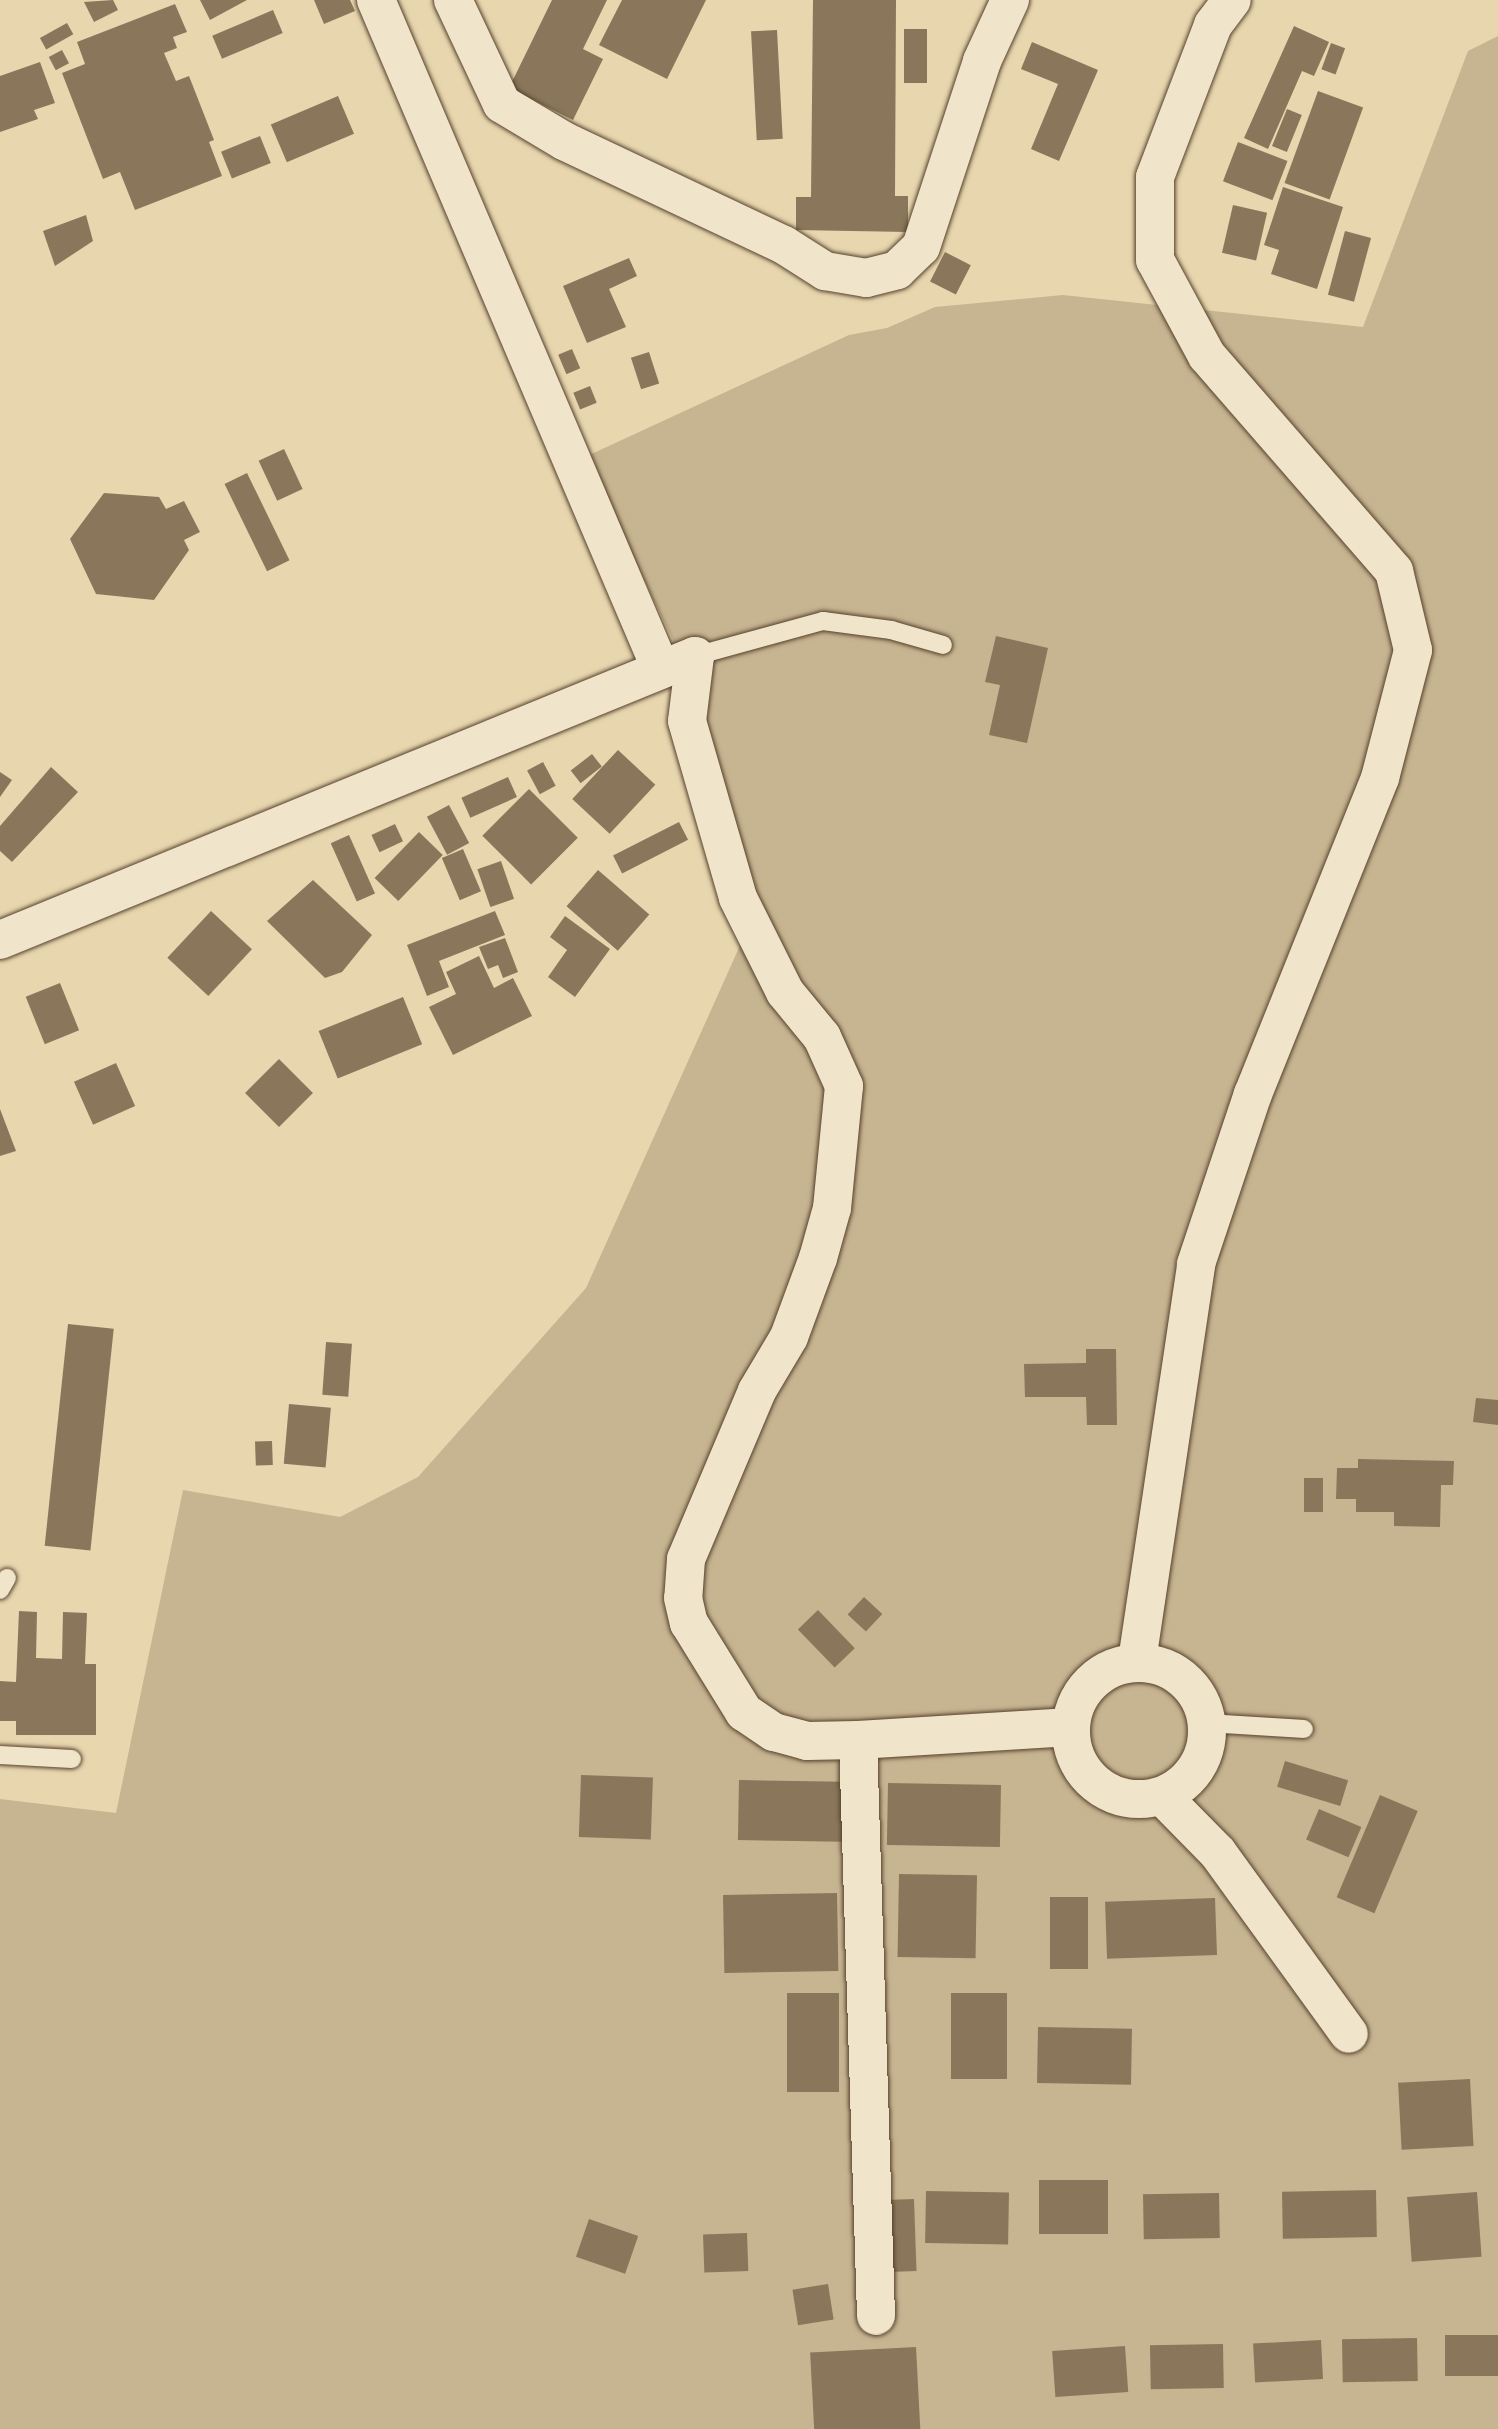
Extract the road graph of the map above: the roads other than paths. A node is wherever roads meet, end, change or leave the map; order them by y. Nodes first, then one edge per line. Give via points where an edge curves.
1 (376, 0) edge
2 (453, 0) edge
3 (1010, 0) edge
4 (1232, 0) edge
5 (942, 645) dead end
6 (677, 662) junction
7 (0, 940) edge
8 (1137, 1661) junction
9 (1208, 1723) junction
10 (1071, 1727) junction
11 (1304, 1729) dead end
12 (858, 1740) junction
13 (0, 1755) edge
14 (72, 1759) dead end
15 (1162, 1796) junction
16 (1349, 2034) dead end
17 (876, 2316) dead end

1 - 6 street
2 - 3 street via 502,104 564,142 825,270 866,278 897,270 921,247 982,61
4 - 8 street via 1213,25 1155,177 1155,260 1207,356 1394,571 1413,650 1380,778 1253,1094 1196,1264
5 - 6 lane via 822,621
6 - 7 street
6 - 12 street via 738,898 785,992 822,1037 844,1086 832,1208 818,1258 789,1337 758,1391 686,1558 683,1598 689,1624 744,1712 796,1738
8 - 9 street via 1171,1670 1188,1683
8 - 10 street via 1096,1677 1074,1708
9 - 11 lane
9 - 15 street via 1198,1768
10 - 12 street
10 - 15 street via 1079,1763 1104,1790 1140,1800
12 - 17 street
13 - 14 lane
15 - 16 street via 1218,1853

